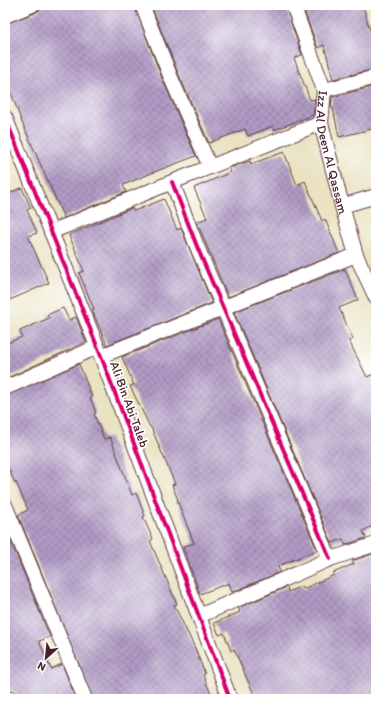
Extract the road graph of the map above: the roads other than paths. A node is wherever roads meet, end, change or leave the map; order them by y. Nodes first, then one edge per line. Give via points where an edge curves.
1 (32, 5) edge
2 (142, 5) edge
3 (293, 5) edge
4 (5, 16) edge
5 (376, 77) edge
6 (324, 90) junction
7 (5, 117) edge
8 (321, 123) junction
9 (210, 167) junction
10 (172, 182) junction
11 (376, 196) edge
12 (342, 206) junction
13 (51, 232) junction
14 (356, 255) junction
15 (376, 298) edge
16 (224, 306) junction
17 (99, 351) junction
18 (5, 388) edge
19 (6, 511) edge
20 (376, 544) edge
21 (330, 559) junction
22 (199, 616) junction
23 (85, 699) edge
24 (230, 699) edge

1 - 4 street
2 - 9 street
3 - 6 street, Izz Al Deen Al Qassam
5 - 6 street
6 - 8 street, Izz Al Deen Al Qassam
7 - 13 street, Ali Bin Abi Taleb
8 - 9 street
8 - 12 street, Izz Al Deen Al Qassam
9 - 10 street
10 - 13 street
10 - 16 street
11 - 12 street
12 - 14 street, Izz Al Deen Al Qassam
13 - 17 street, Ali Bin Abi Taleb
14 - 15 street, Izz Al Deen Al Qassam
14 - 16 street
16 - 17 street
16 - 21 street
17 - 18 street
17 - 22 street, Ali Bin Abi Taleb
19 - 23 street
20 - 21 street
21 - 22 street
22 - 24 street, Ali Bin Abi Taleb

